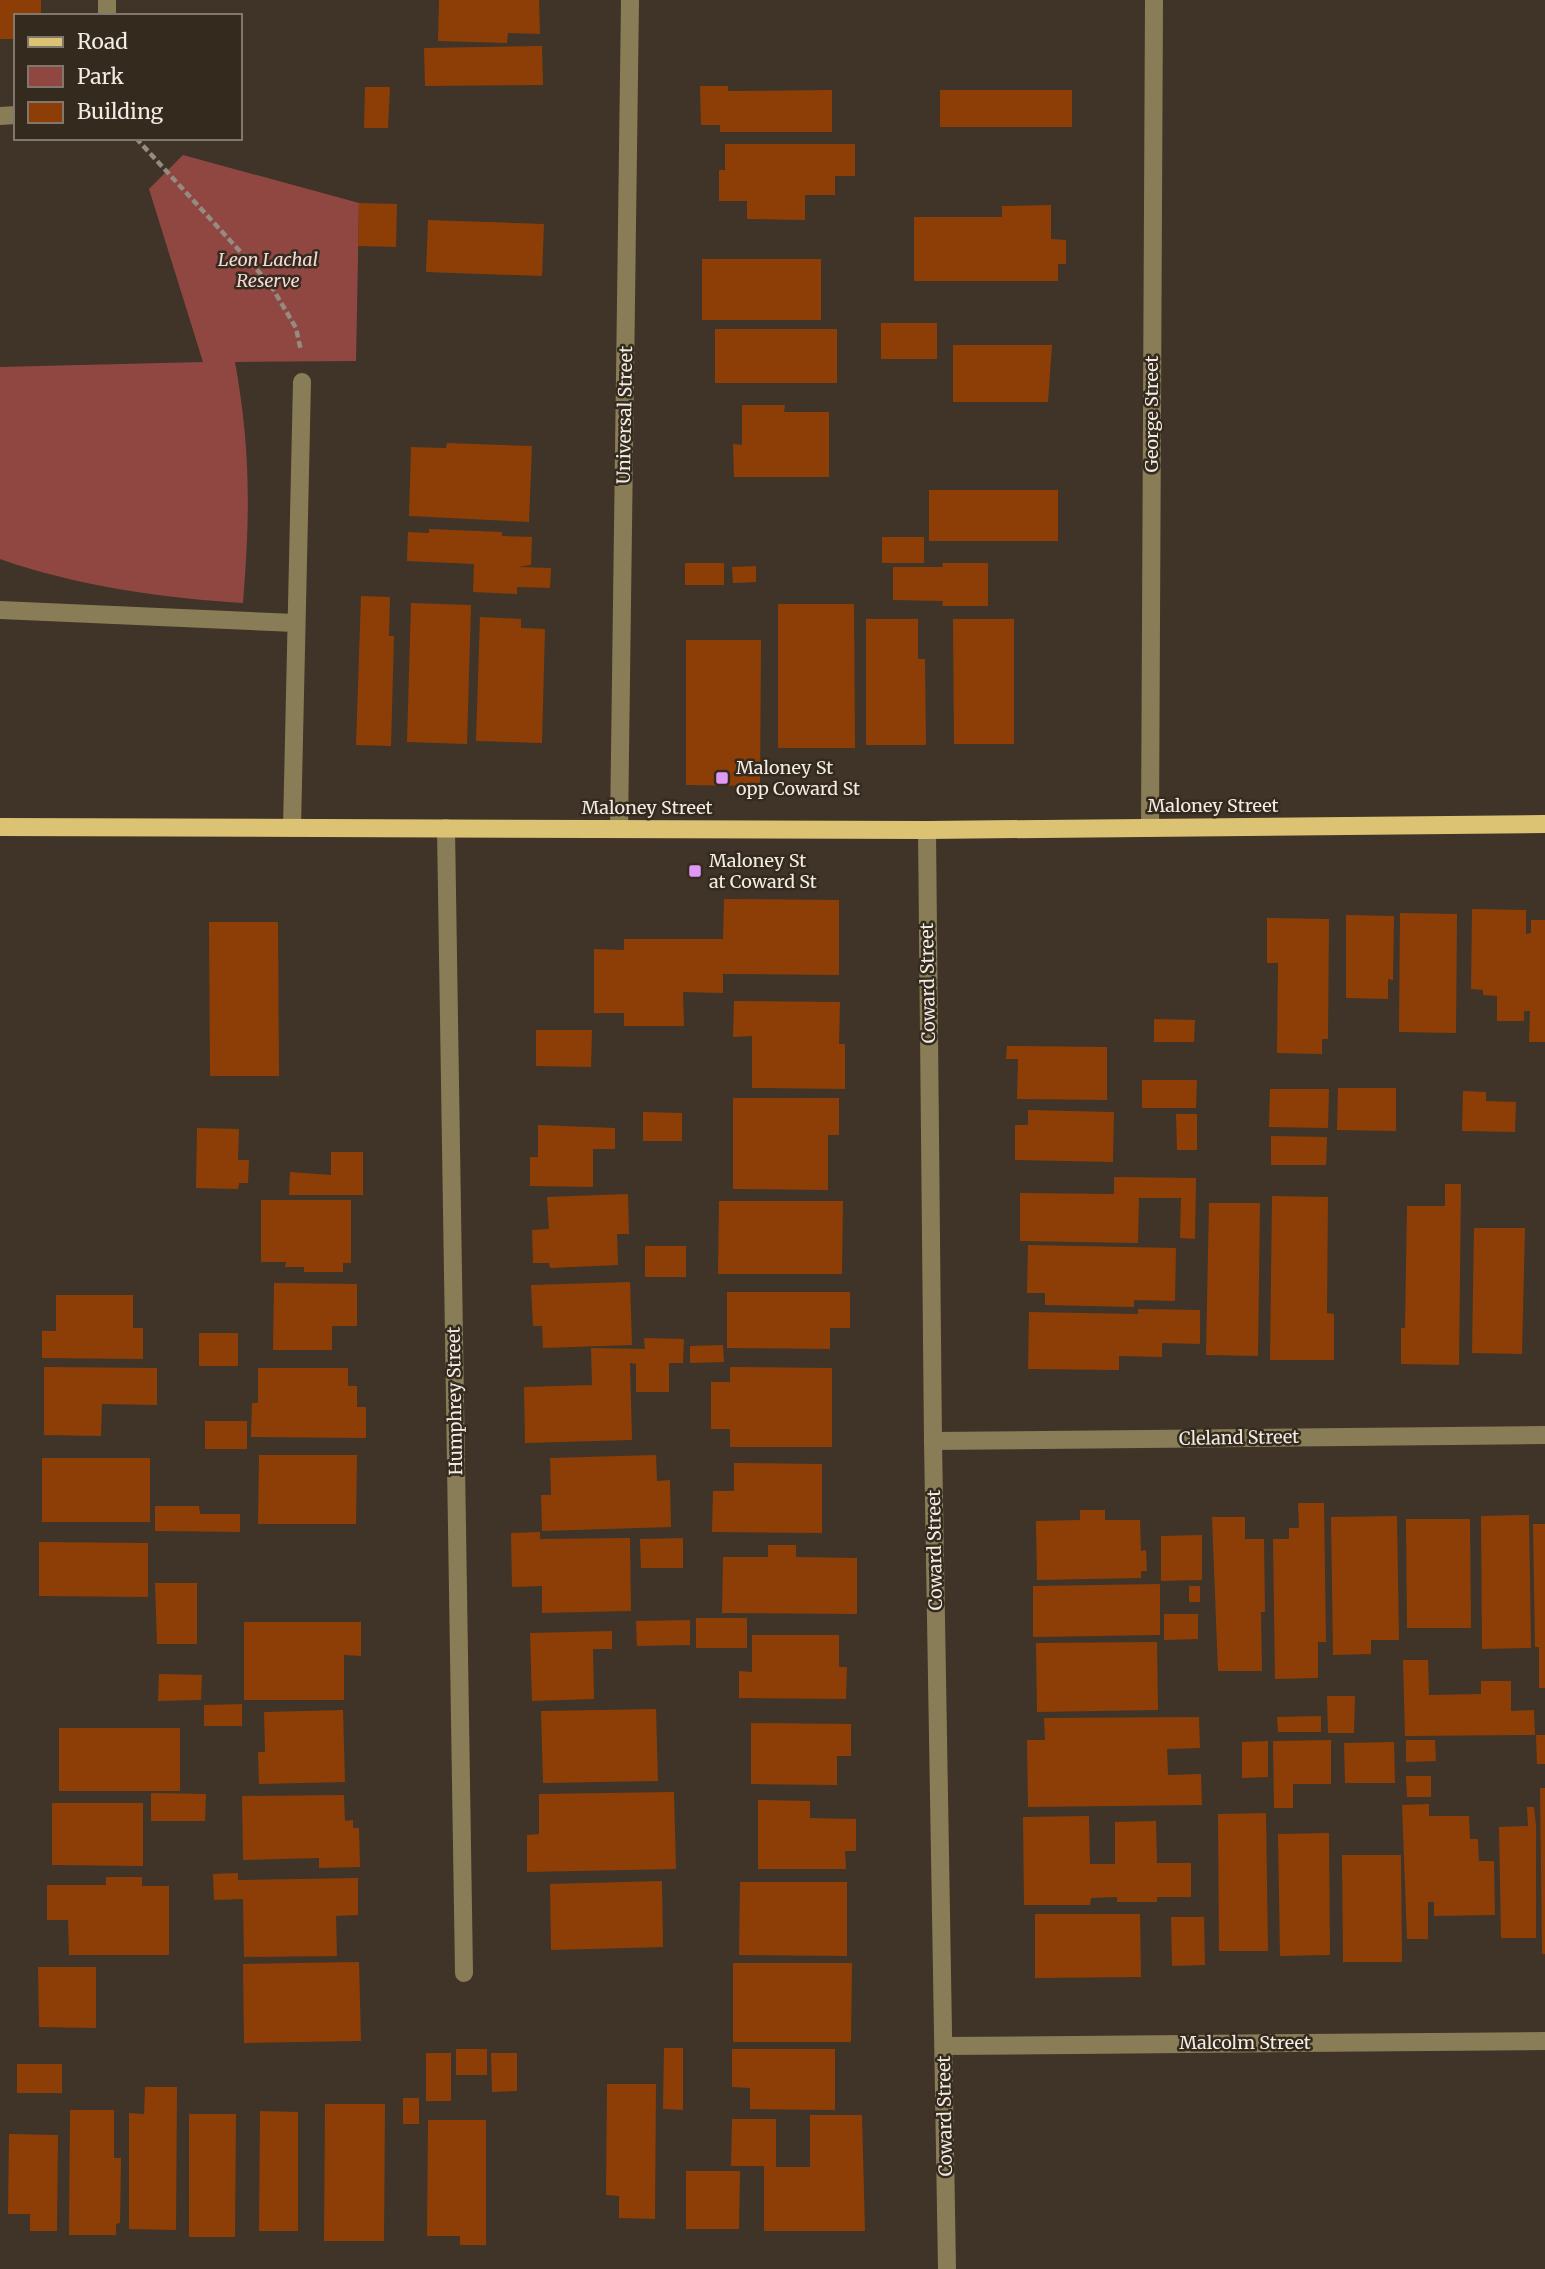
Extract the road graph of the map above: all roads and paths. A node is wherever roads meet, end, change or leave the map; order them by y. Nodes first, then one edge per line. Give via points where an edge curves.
1 (630, 0) edge
2 (1154, 0) edge
3 (138, 140) edge
4 (302, 382) joint
5 (0, 610) edge
6 (295, 623) junction
7 (1545, 824) edge
8 (0, 827) edge
9 (292, 828) junction
10 (446, 828) junction
11 (1150, 828) junction
12 (620, 829) junction
13 (927, 830) junction
14 (1545, 1435) edge
15 (933, 1441) junction
16 (464, 1973) dead end
17 (1545, 2040) edge
18 (944, 2046) junction
19 (947, 2269) edge

1 - 12 street, Universal Street
2 - 11 street, George Street
3 - 4 path via 283,302 301,349
4 - 6 street
5 - 6 street
6 - 9 street
7 - 11 main road, Maloney Street
8 - 9 main road, Maloney Street
9 - 10 main road, Maloney Street
10 - 12 main road, Maloney Street
10 - 16 street, Humphrey Street
11 - 13 main road, Maloney Street
12 - 13 main road, Maloney Street
13 - 15 street, Coward Street
14 - 15 street, Cleland Street
15 - 18 street, Coward Street
17 - 18 street, Malcolm Street
18 - 19 street, Coward Street

